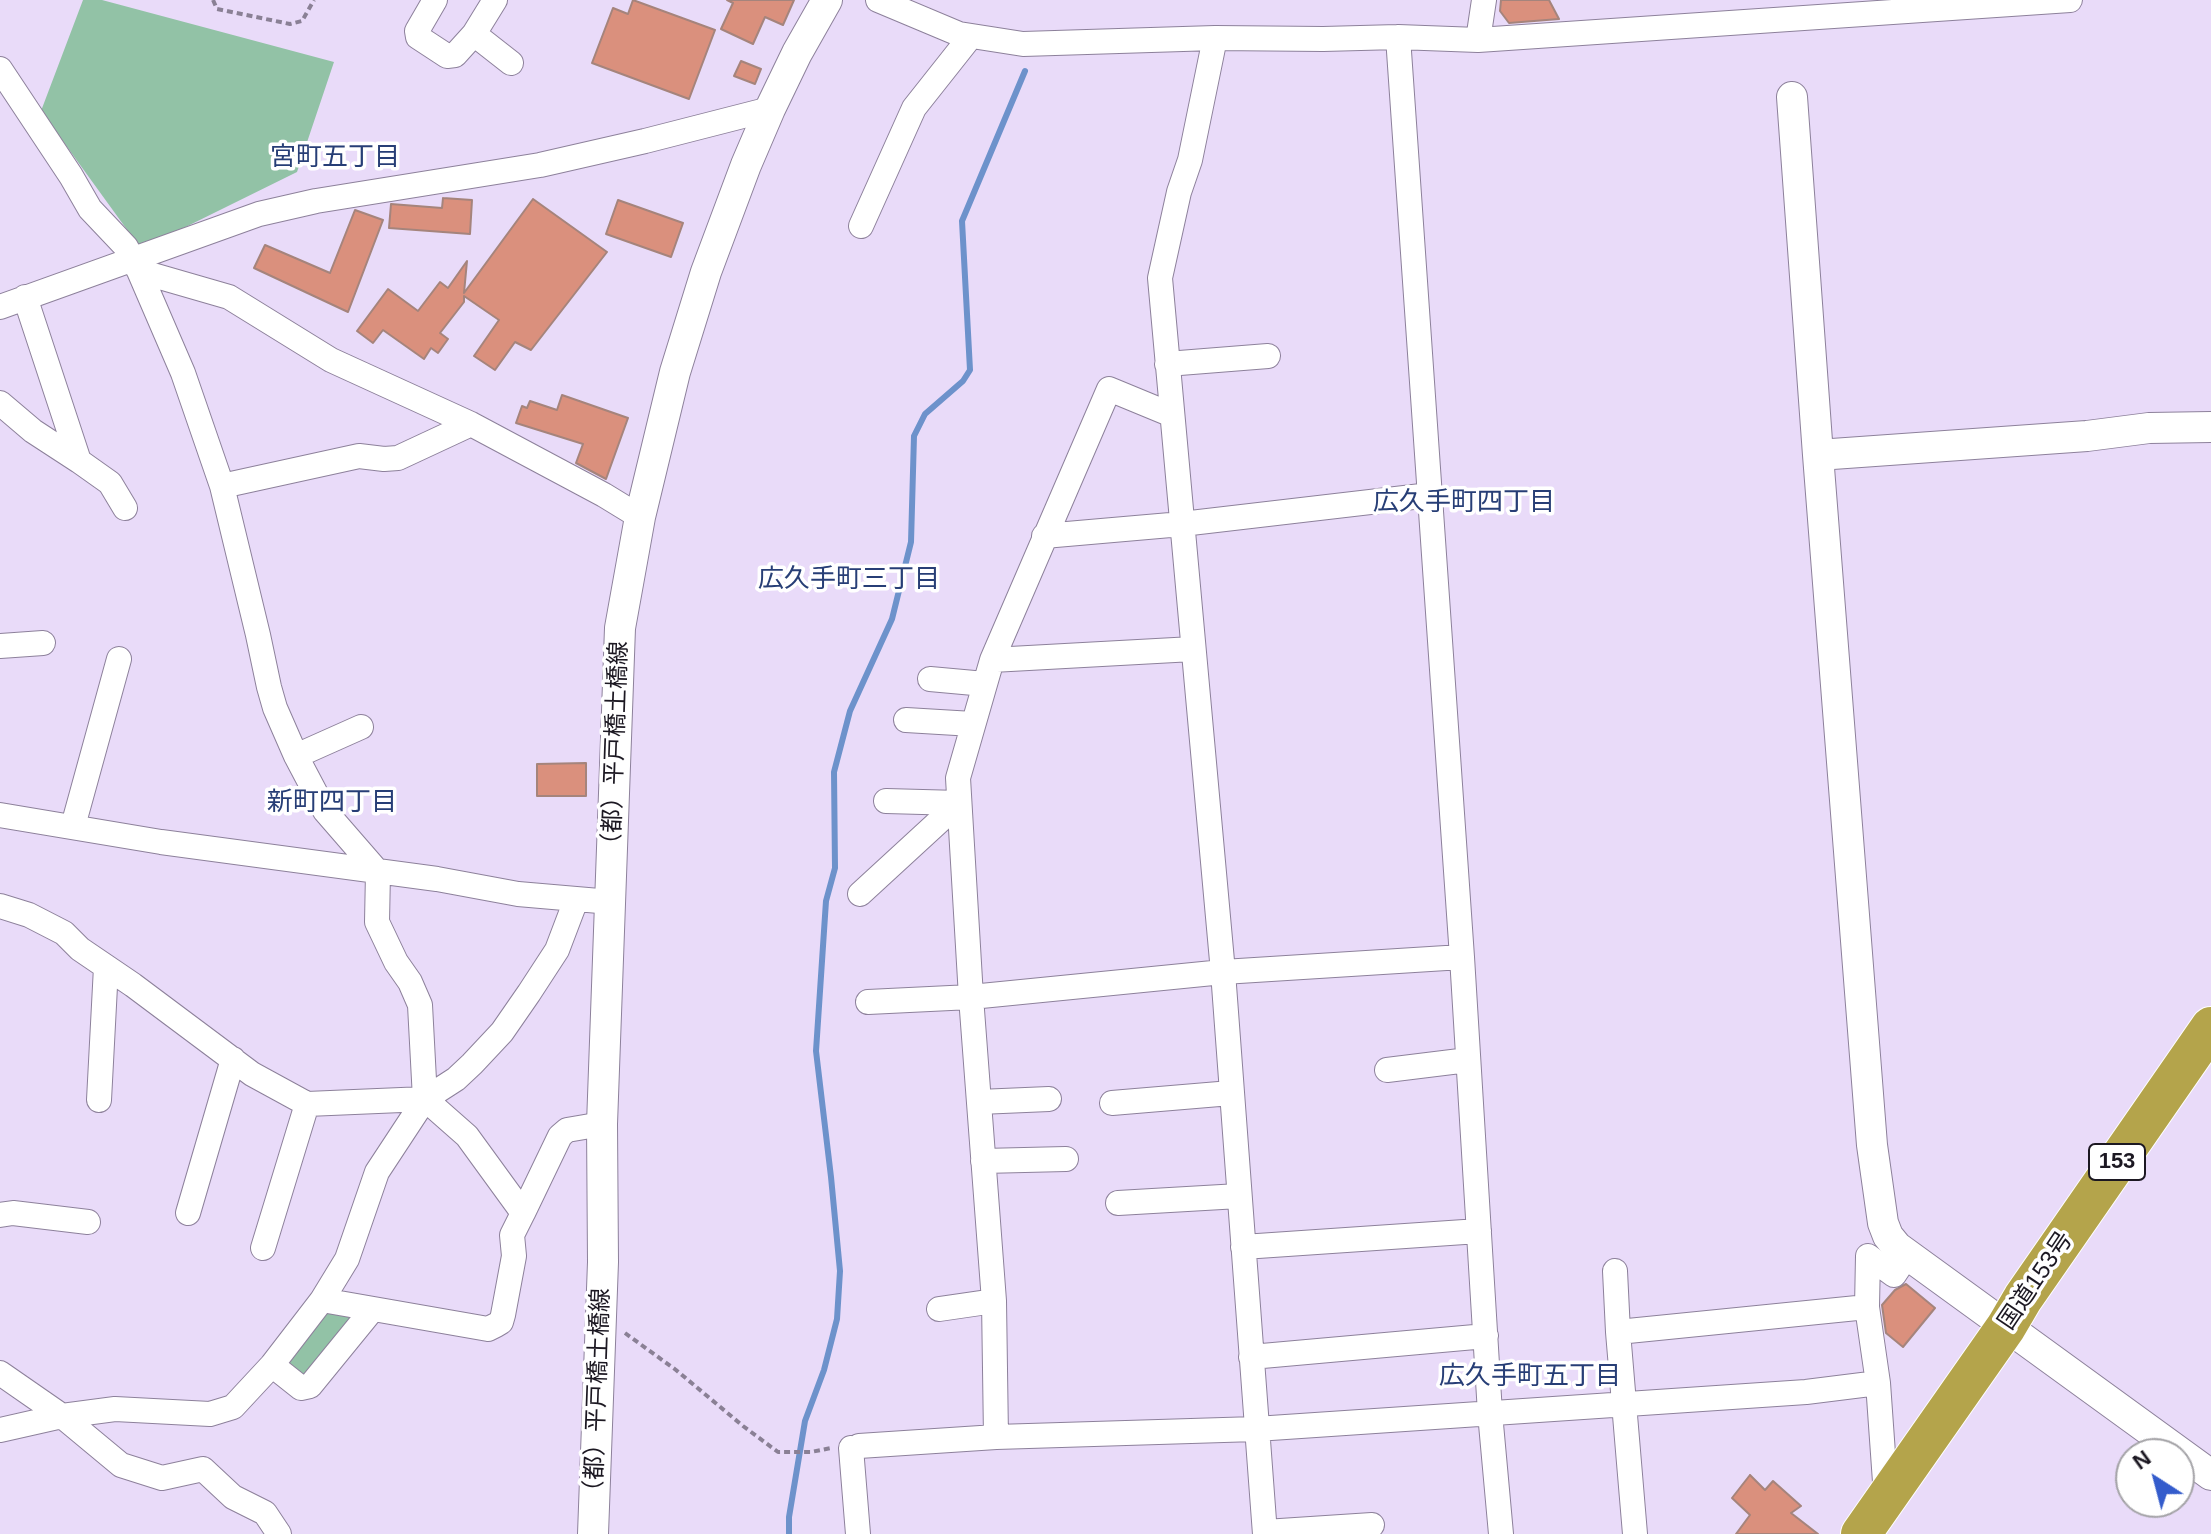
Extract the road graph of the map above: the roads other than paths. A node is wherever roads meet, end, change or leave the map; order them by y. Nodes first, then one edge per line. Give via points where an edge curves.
1 (435, 0) edge
2 (827, 0) edge
3 (878, 0) edge
4 (1484, 0) edge
5 (2070, 0) edge
6 (490, 2) edge
7 (474, 34) junction
8 (971, 36) junction
9 (1398, 37) junction
10 (1215, 38) junction
11 (1478, 40) junction
12 (511, 63) dead end
13 (0, 69) edge
14 (1792, 97) dead end
15 (770, 109) junction
16 (861, 226) dead end
17 (136, 265) junction
18 (25, 297) junction
19 (0, 307) edge
20 (1268, 356) dead end
21 (1167, 364) junction
22 (0, 403) edge
23 (1172, 415) junction
24 (471, 424) junction
25 (2211, 427) edge
26 (1818, 455) junction
27 (79, 461) junction
28 (222, 486) junction
29 (1430, 495) junction
30 (125, 508) dead end
31 (640, 517) junction
32 (1182, 524) junction
33 (1044, 536) junction
34 (43, 643) dead end
35 (0, 646) edge
36 (1193, 649) junction
37 (119, 659) dead end
38 (988, 672) junction
39 (930, 679) dead end
40 (906, 720) dead end
41 (973, 724) junction
42 (361, 727) dead end
43 (296, 756) junction
44 (886, 801) dead end
45 (959, 803) junction
46 (0, 815) edge
47 (73, 826) junction
48 (378, 872) junction
49 (860, 894) dead end
50 (576, 900) junction
51 (611, 902) junction
52 (0, 906) edge
53 (1462, 957) junction
54 (106, 967) junction
55 (1223, 972) junction
56 (971, 997) junction
57 (868, 1002) dead end
58 (2211, 1027) edge
59 (233, 1059) junction
60 (1468, 1060) junction
61 (1387, 1070) dead end
62 (1231, 1093) junction
63 (425, 1099) junction
64 (1049, 1099) dead end
65 (99, 1100) dead end
66 (979, 1102) junction
67 (1112, 1103) dead end
68 (307, 1104) junction
69 (602, 1124) junction
70 (1066, 1159) dead end
71 (983, 1161) junction
72 (1239, 1196) junction
73 (1118, 1203) dead end
74 (188, 1213) dead end
75 (523, 1213) junction
76 (0, 1215) edge
77 (88, 1222) dead end
78 (1479, 1231) junction
79 (1243, 1247) junction
80 (263, 1248) dead end
81 (1908, 1254) junction
82 (1615, 1271) dead end
83 (322, 1300) junction
84 (994, 1301) junction
85 (1867, 1307) junction
86 (939, 1309) dead end
87 (372, 1310) junction
88 (2006, 1327) junction
89 (1618, 1332) junction
90 (1486, 1336) junction
91 (1251, 1357) junction
92 (272, 1365) junction
93 (0, 1373) edge
94 (1878, 1383) junction
95 (1624, 1405) junction
96 (1490, 1413) junction
97 (62, 1416) junction
98 (1256, 1429) junction
99 (0, 1430) edge
100 (996, 1437) junction
101 (2211, 1475) edge
102 (1886, 1499) junction
103 (1372, 1525) dead end
104 (1265, 1533) edge
105 (279, 1534) edge
106 (593, 1534) edge
107 (858, 1534) edge
108 (1501, 1534) edge
109 (1635, 1534) edge
110 (1861, 1534) edge

1 - 7 street via 418,37 447,56 455,55
2 - 15 street, （都）平戸橋土橋線
3 - 8 street
4 - 11 street
5 - 11 street
6 - 7 street
7 - 12 street
8 - 10 street via 1023,44
8 - 16 street via 914,108
9 - 10 street
9 - 11 street
9 - 29 street
10 - 21 street via 1160,278
13 - 17 street via 90,209
14 - 26 street
15 - 17 street via 540,165 259,214
15 - 31 street, （都）平戸橋土橋線 via 706,272
17 - 18 street
17 - 24 street via 229,297 331,360
17 - 28 street via 183,373
18 - 19 street
18 - 27 street
20 - 21 street
21 - 23 street
22 - 27 street
23 - 32 street
23 - 33 street via 1109,389
24 - 28 street via 398,458 359,456
24 - 31 street
25 - 26 street
26 - 81 street via 1874,1157 1883,1223 1888,1236
27 - 30 street via 110,483
28 - 43 street via 269,687
29 - 32 street
29 - 53 street
31 - 51 street, （都）平戸橋土橋線 via 620,628
32 - 33 street
32 - 36 street
33 - 38 street
34 - 35 street
36 - 38 street
36 - 55 street
37 - 47 street
38 - 39 street
38 - 41 street
40 - 41 street
41 - 45 street via 958,778
42 - 43 street
43 - 48 street via 325,811
44 - 45 street
45 - 49 street
45 - 56 street
46 - 47 street
47 - 48 street
48 - 50 street
48 - 63 street via 377,922 420,1005
50 - 51 street
50 - 63 street via 557,950 502,1032 456,1079
51 - 69 street, （都）平戸橋土橋線
52 - 54 street via 64,933
53 - 55 street
53 - 60 street
54 - 59 street
54 - 65 street
55 - 56 street
55 - 62 street
56 - 57 street
56 - 66 street
58 - 88 highway, 国道153号 / 153
59 - 68 street
59 - 74 street
60 - 61 street
60 - 78 street
62 - 67 street
62 - 72 street
63 - 68 street
63 - 75 street via 467,1136
63 - 83 street via 377,1172 347,1259
64 - 66 street
66 - 71 street
68 - 80 street
69 - 75 street via 560,1136
69 - 106 street, （都）平戸橋土橋線
70 - 71 street
71 - 84 street
72 - 73 street
72 - 79 street
75 - 87 street via 512,1235 514,1256 501,1322 488,1329
76 - 77 street
78 - 79 street
78 - 90 street
79 - 91 street
81 - 85 street via 1894,1275 1868,1256
81 - 88 street
82 - 89 street
83 - 87 street
83 - 92 street
84 - 86 street
84 - 100 street
85 - 89 street
85 - 94 street
87 - 92 street via 310,1386 301,1388
88 - 101 street
88 - 102 highway, 国道153号 / 153
89 - 95 street
90 - 91 street
90 - 96 street
91 - 98 street
92 - 97 street via 233,1407 210,1414 115,1409
93 - 97 street
94 - 95 street
94 - 102 street
95 - 96 street
95 - 109 street
96 - 98 street
96 - 108 street
97 - 99 street
97 - 105 street via 121,1465 162,1478 203,1469 233,1497 265,1513
98 - 100 street
98 - 104 street
100 - 107 street via 855,1447
102 - 110 highway, 国道153号 / 153
103 - 104 street

